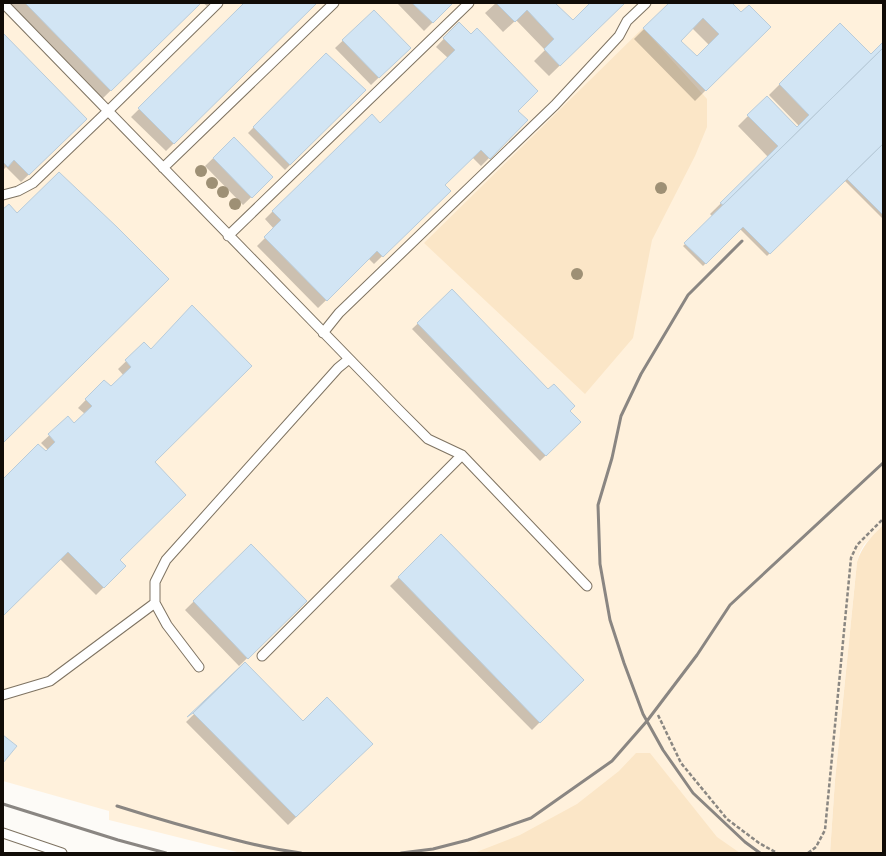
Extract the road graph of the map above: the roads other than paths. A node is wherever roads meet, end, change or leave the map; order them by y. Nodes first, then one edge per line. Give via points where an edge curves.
1 (3, 3) edge
2 (218, 3) edge
3 (334, 3) edge
4 (469, 3) edge
5 (646, 3) edge
6 (108, 111) junction
7 (163, 168) junction
8 (3, 195) edge
9 (228, 236) junction
10 (324, 333) junction
11 (349, 359) junction
12 (462, 455) junction
13 (587, 586) dead end
14 (155, 603) junction
15 (262, 656) dead end
16 (199, 667) dead end
17 (3, 695) edge
18 (3, 833) edge
19 (62, 853) edge

1 - 6 lane
2 - 6 lane
3 - 7 lane
4 - 9 lane
5 - 10 lane via 627,21 619,36 555,104 339,313
6 - 7 lane
6 - 8 lane via 33,183
7 - 9 lane
9 - 10 lane
10 - 11 lane
11 - 12 lane via 428,439
11 - 14 lane via 338,368 166,560 155,582
12 - 13 lane
12 - 15 lane
14 - 16 lane via 167,625
14 - 17 lane via 50,680
18 - 19 lane

